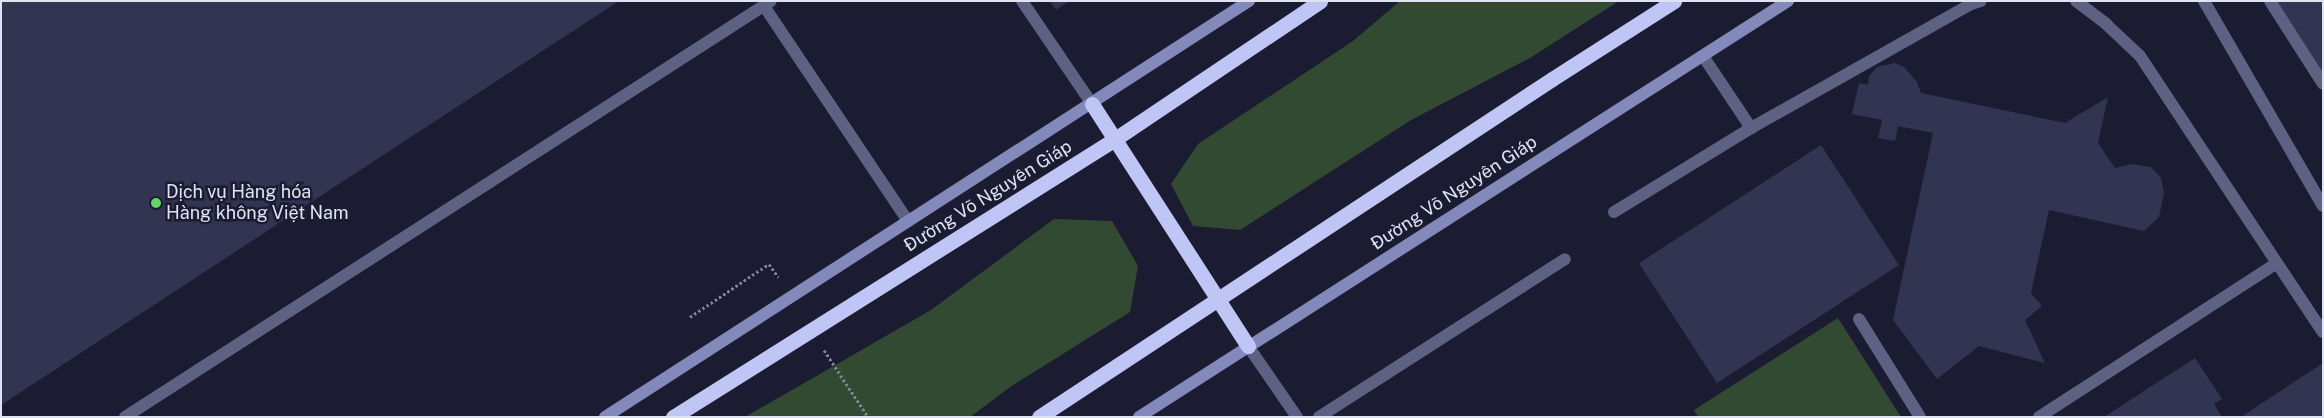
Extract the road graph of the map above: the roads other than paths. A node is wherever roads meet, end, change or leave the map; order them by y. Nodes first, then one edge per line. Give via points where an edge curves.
1 (1022, 1) edge
2 (1249, 1) edge
3 (1320, 1) edge
4 (1674, 1) edge
5 (1788, 1) edge
6 (1981, 1) edge
7 (2076, 1) edge
8 (2204, 1) edge
9 (2270, 1) edge
10 (767, 3) edge
11 (1703, 56) junction
12 (2323, 84) edge
13 (1092, 104) junction
14 (1751, 128) junction
15 (1115, 139) junction
16 (2323, 206) edge
17 (1614, 212) dead end
18 (908, 221) junction
19 (1565, 259) dead end
20 (2277, 263) junction
21 (1220, 300) junction
22 (1859, 319) dead end
23 (2323, 332) edge
24 (1248, 346) junction
25 (125, 417) edge
26 (606, 417) edge
27 (673, 417) edge
28 (1039, 417) edge
29 (1139, 417) edge
30 (1297, 417) edge
31 (1319, 417) edge
32 (1920, 417) edge
33 (2039, 417) edge

1 - 13 street
2 - 13 main road, Đường Võ Nguyên Giáp
3 - 15 highway, Đường Võ Nguyên Giáp
4 - 21 highway
5 - 11 main road, Đường Võ Nguyên Giáp
6 - 14 street
7 - 20 street via 2140,56
8 - 16 street
9 - 12 street
10 - 18 street
10 - 25 street
11 - 14 street
11 - 24 main road, Đường Võ Nguyên Giáp
13 - 15 highway
13 - 18 main road, Đường Võ Nguyên Giáp
14 - 17 street
15 - 21 highway
15 - 27 highway, Đường Võ Nguyên Giáp
18 - 26 main road, Đường Võ Nguyên Giáp
19 - 31 street
20 - 23 street
20 - 33 street
21 - 24 highway
21 - 28 highway
22 - 32 street
24 - 29 main road, Đường Võ Nguyên Giáp
24 - 30 street

